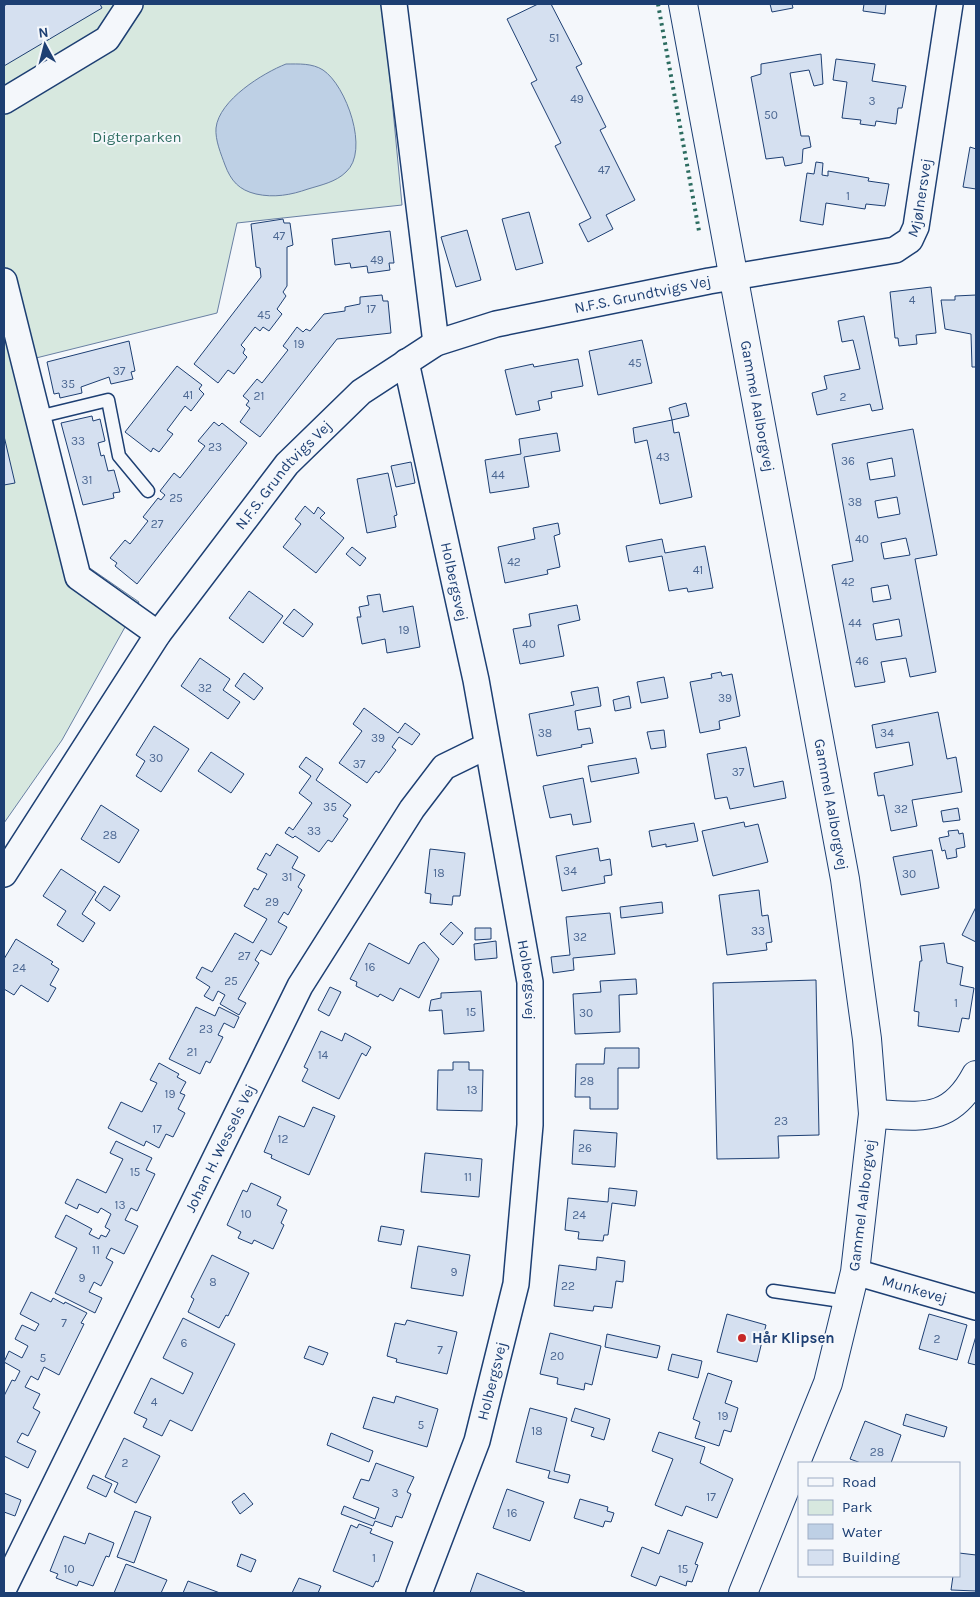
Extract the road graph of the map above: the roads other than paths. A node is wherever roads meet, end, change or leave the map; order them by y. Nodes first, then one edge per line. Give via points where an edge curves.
1 (130, 4) edge
2 (394, 4) edge
3 (684, 4) edge
4 (950, 4) edge
5 (4, 101) edge
6 (734, 278) junction
7 (4, 281) edge
8 (436, 344) junction
9 (406, 362) junction
10 (38, 416) junction
11 (148, 490) dead end
12 (158, 634) junction
13 (487, 746) junction
14 (4, 874) edge
15 (976, 1075) edge
16 (873, 1114) junction
17 (855, 1272) junction
18 (772, 1291) dead end
19 (848, 1302) junction
20 (976, 1308) edge
21 (4, 1588) edge
22 (418, 1593) edge
23 (743, 1593) edge

1 - 5 street via 107,39
2 - 8 street
3 - 6 street, Gammel Aalborgvej
4 - 6 street, Mjølnersvej via 916,227 910,240 894,250
6 - 8 street, N.F.S. Grundtvigs Vej via 496,324
6 - 16 street, Gammel Aalborgvej via 845,879 867,1039
7 - 10 street
8 - 9 street, N.F.S. Grundtvigs Vej
9 - 12 street, N.F.S. Grundtvigs Vej via 360,392 287,464
9 - 13 street, Holbergsvej via 476,680
10 - 11 lane via 108,400 119,456
10 - 12 street via 78,577
12 - 14 street, N.F.S. Grundtvigs Vej
13 - 21 street, Johan H. Wessels Vej via 444,767 300,986
13 - 22 street, Holbergsvej via 530,982 530,1125 516,1284 477,1442
15 - 16 street via 968,1092 953,1106 929,1116
16 - 17 street, Gammel Aalborgvej
17 - 19 street, Gammel Aalborgvej
17 - 20 street, Munkevej
18 - 19 lane
19 - 23 street, Gammel Aalborgvej via 828,1383

